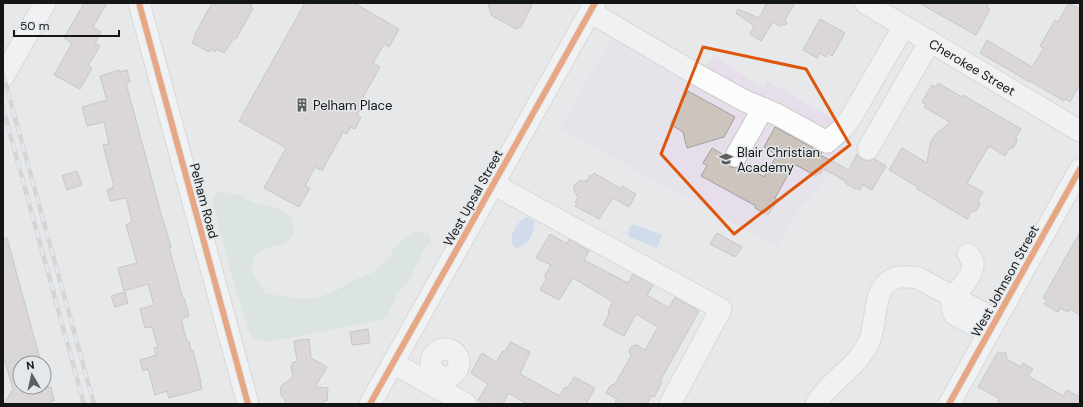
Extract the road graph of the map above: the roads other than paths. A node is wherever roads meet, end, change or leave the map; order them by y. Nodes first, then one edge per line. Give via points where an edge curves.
1 (45, 3) edge
2 (139, 3) edge
3 (865, 3) edge
4 (592, 8) edge
5 (897, 15) edge
6 (930, 41) junction
7 (3, 77) edge
8 (763, 108) junction
9 (1080, 131) edge
10 (868, 149) dead end
11 (736, 156) dead end
12 (1080, 169) edge
13 (494, 184) junction
14 (968, 254) dead end
15 (952, 297) junction
16 (992, 327) junction
17 (393, 363) junction
18 (819, 403) edge
19 (248, 404) edge
20 (370, 404) edge
21 (466, 404) edge
22 (670, 404) edge
23 (949, 404) edge

1 - 7 street
2 - 19 street, Pelham Road
3 - 5 street, Cherokee Street
4 - 8 street via 696,74
4 - 13 street, West Upsal Street
5 - 6 street, Cherokee Street
5 - 8 street via 850,119 828,142
6 - 9 street, Cherokee Street
6 - 10 street
8 - 11 street
12 - 16 street, West Johnson Street
13 - 17 street, West Upsal Street
13 - 22 street via 721,309
14 - 15 street via 973,260 973,269
15 - 16 street
15 - 18 street via 918,278 908,276 898,276 885,285 881,290 870,340 864,351
16 - 23 street, West Johnson Street
17 - 20 street, West Upsal Street
17 - 21 street via 435,380

